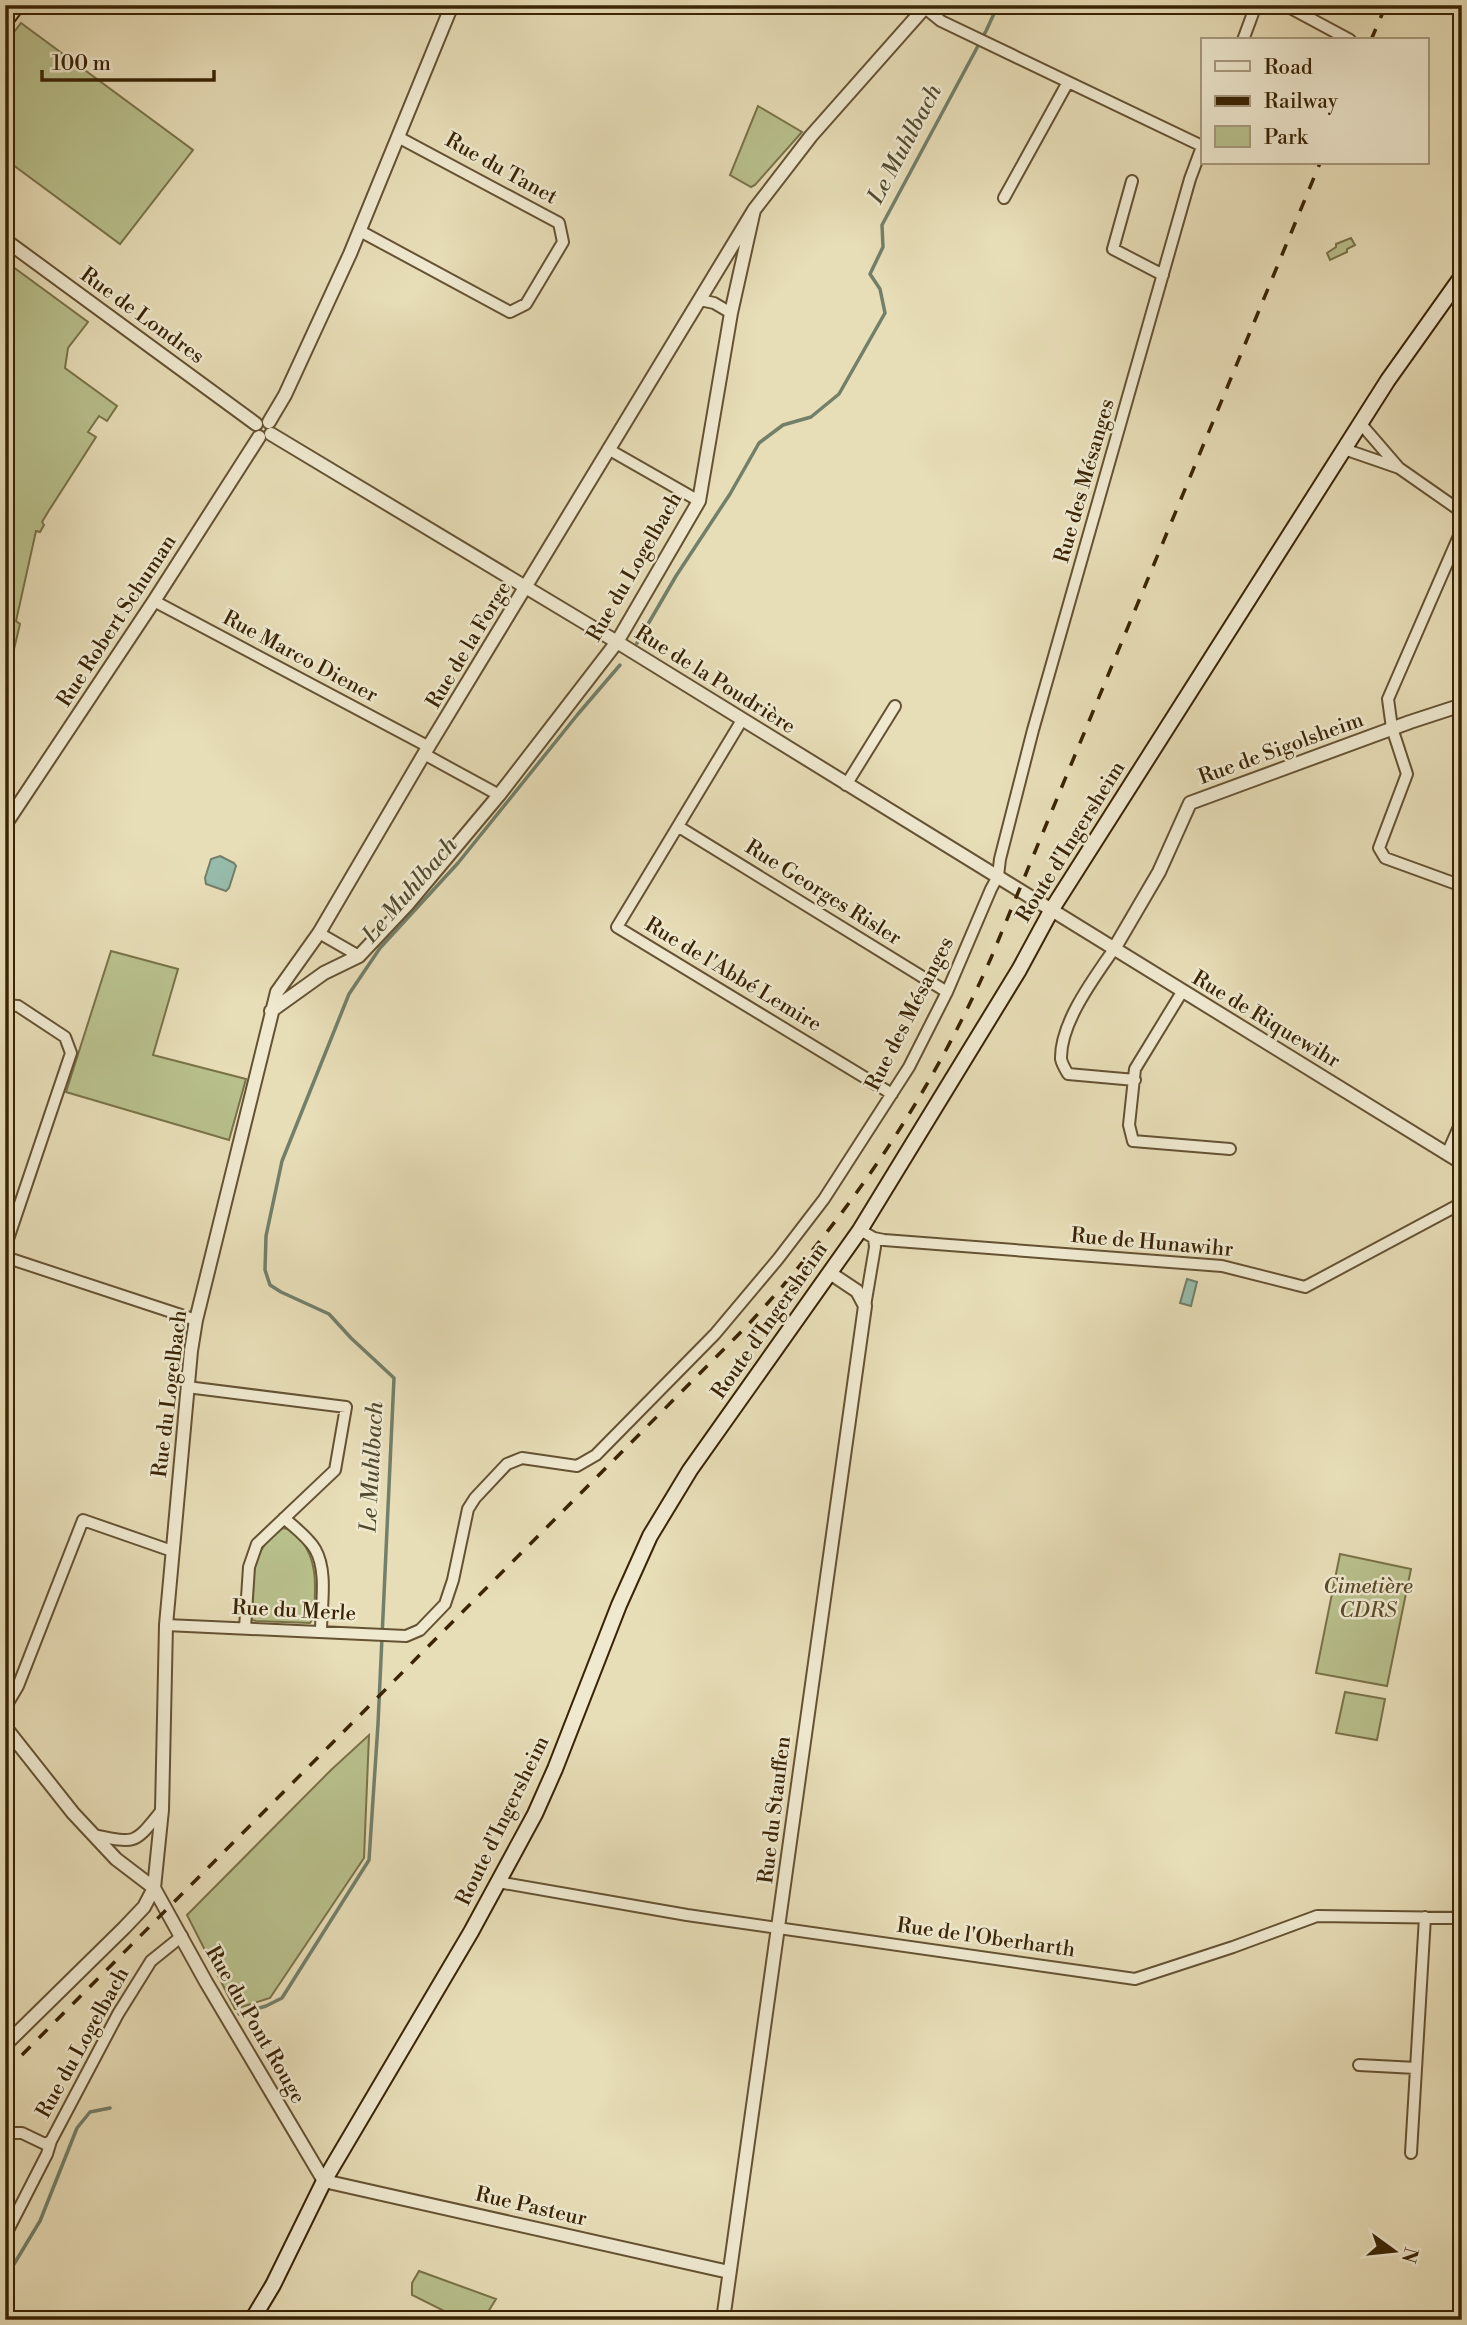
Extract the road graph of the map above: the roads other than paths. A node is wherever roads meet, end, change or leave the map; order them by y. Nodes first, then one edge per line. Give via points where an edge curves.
1 (17, 5) edge
2 (452, 5) edge
3 (1256, 5) edge
4 (1285, 5) edge
5 (923, 6) edge
6 (5, 21) edge
7 (1244, 38) edge
8 (1346, 38) edge
9 (1068, 82) junction
10 (398, 136) junction
11 (1201, 145) edge
12 (1201, 148) edge
13 (1132, 181) dead end
14 (1004, 198) dead end
15 (754, 210) junction
16 (359, 231) junction
17 (5, 240) edge
18 (1163, 275) junction
19 (1462, 275) edge
20 (700, 300) junction
21 (732, 313) junction
22 (1361, 424) junction
23 (263, 429) junction
24 (608, 449) junction
25 (1344, 449) junction
26 (1399, 468) junction
27 (699, 501) junction
28 (1462, 512) edge
29 (1462, 529) edge
30 (526, 588) junction
31 (154, 601) junction
32 (617, 642) junction
33 (1462, 705) edge
34 (895, 706) dead end
35 (742, 720) junction
36 (1392, 728) junction
37 (427, 750) junction
38 (846, 785) junction
39 (499, 795) junction
40 (5, 825) edge
41 (679, 828) junction
42 (998, 876) junction
43 (1462, 886) edge
44 (1052, 909) junction
45 (319, 933) junction
46 (1114, 949) junction
47 (359, 956) junction
48 (947, 992) junction
49 (1182, 992) junction
50 (5, 1005) edge
51 (271, 1011) junction
52 (1135, 1080) junction
53 (892, 1094) junction
54 (1462, 1120) edge
55 (1230, 1150) dead end
56 (1447, 1154) junction
57 (1462, 1163) edge
58 (1462, 1203) edge
59 (860, 1230) junction
60 (874, 1238) junction
61 (5, 1248) edge
62 (5, 1257) edge
63 (830, 1273) junction
64 (865, 1306) junction
65 (196, 1320) junction
66 (187, 1387) junction
67 (284, 1518) junction
68 (172, 1551) junction
69 (166, 1625) junction
70 (245, 1628) junction
71 (420, 1630) joint
72 (321, 1631) junction
73 (5, 1708) edge
74 (5, 1727) edge
75 (162, 1810) junction
76 (94, 1835) junction
77 (498, 1882) junction
78 (154, 1888) junction
79 (1425, 1917) junction
80 (1462, 1918) edge
81 (779, 1927) junction
82 (182, 1937) junction
83 (5, 2045) edge
84 (1359, 2065) dead end
85 (1416, 2068) junction
86 (5, 2133) edge
87 (51, 2141) junction
88 (1411, 2153) dead end
89 (324, 2181) junction
90 (5, 2236) edge
91 (729, 2272) junction
92 (251, 2320) edge
93 (723, 2320) edge

1 - 6 main road
2 - 10 street, Rue Robert Schuman
3 - 7 street
4 - 8 street
5 - 9 street via 940,21
5 - 15 street, Rue du Logelbach
9 - 11 street
9 - 14 street
10 - 16 street, Rue Robert Schuman
10 - 16 street, Rue du Tanet via 559,223 563,242 526,304 510,312
12 - 18 street, Rue des Mésanges
13 - 18 street via 1113,249
15 - 20 street, Rue de la Forge
15 - 21 street, Rue du Logelbach
16 - 23 street, Rue Robert Schuman via 285,395
17 - 23 street, Rue de Londres
18 - 42 street, Rue des Mésanges via 1032,730
19 - 22 main road, Route d'Ingersheim
20 - 21 street
20 - 24 street, Rue de la Forge
21 - 27 street, Rue du Logelbach
22 - 25 main road, Route d'Ingersheim
22 - 26 street
23 - 30 street, Rue de Londres
23 - 31 street, Rue Robert Schuman
24 - 27 street
24 - 30 street, Rue de la Forge
25 - 26 street
25 - 44 main road, Route d'Ingersheim
26 - 28 street
27 - 32 street, Rue du Logelbach
29 - 36 street via 1388,699
30 - 32 street, Rue de la Poudrière
30 - 37 street, Rue de la Forge
31 - 37 street, Rue Marco Diener
31 - 40 street, Rue Robert Schuman
32 - 35 street, Rue de la Poudrière
32 - 39 street, Rue du Logelbach
33 - 36 street, Rue de Sigolsheim
34 - 38 street
35 - 38 street, Rue de la Poudrière
35 - 41 street, Rue de l'Abbé Lemire
36 - 43 street via 1407,775 1381,841 1382,855
36 - 46 street, Rue de Sigolsheim via 1190,803 1159,872
37 - 39 street, Rue Marco Diener
37 - 45 street, Rue de la Forge
38 - 42 street, Rue de la Poudrière
39 - 47 street, Rue du Logelbach
41 - 48 street, Rue Georges Risler
41 - 53 street, Rue de l'Abbé Lemire via 617,928
42 - 44 street, Rue de la Poudrière
42 - 48 street, Rue des Mésanges
44 - 46 street, Rue de Riquewihr
44 - 59 main road, Route d'Ingersheim via 1019,971
45 - 47 street
45 - 51 street, Rue de la Forge via 277,992
46 - 49 street, Rue de Riquewihr
46 - 52 street via 1074,1012 1063,1040 1061,1062 1068,1074
47 - 51 street, Rue du Logelbach via 324,973
48 - 53 street, Rue des Mésanges
49 - 52 street via 1135,1069
49 - 56 street, Rue de Riquewihr
50 - 61 street via 18,1006 65,1037 71,1053
51 - 65 street, Rue du Logelbach
52 - 55 street via 1129,1125 1133,1141
53 - 71 street, Rue des Mésanges via 824,1199 778,1259 715,1334 596,1455 577,1466 517,1458 475,1498 468,1509 449,1598
54 - 56 street
56 - 57 street, Rue de Riquewihr
58 - 60 street, Rue de Hunawihr via 1304,1287 1222,1266
59 - 60 street, Rue de Hunawihr
59 - 63 main road, Route d'Ingersheim
60 - 64 street, Rue du Stauffen
62 - 65 street
63 - 64 street via 857,1291
63 - 77 main road, Route d'Ingersheim via 690,1470 650,1536 555,1769
64 - 81 street, Rue du Stauffen
65 - 66 street, Rue du Logelbach
66 - 67 street via 346,1407 335,1470
66 - 68 street, Rue du Logelbach
67 - 70 street via 257,1544 248,1567
67 - 72 street via 319,1556
68 - 69 street, Rue du Logelbach
68 - 73 street via 83,1520 18,1686
69 - 70 street, Rue du Merle
69 - 75 street, Rue du Logelbach
70 - 72 street, Rue du Merle
71 - 72 street, Rue du Merle via 406,1636
74 - 76 street
75 - 76 street via 134,1840
75 - 78 street, Rue du Logelbach
76 - 78 street
77 - 81 street, Rue de l'Oberharth
77 - 89 main road, Route d'Ingersheim
78 - 82 street, Rue du Pont Rouge
78 - 83 street via 137,1914
79 - 80 street, Rue de l'Oberharth
79 - 81 street, Rue de l'Oberharth via 1317,1916 1135,1979
79 - 85 street
81 - 91 street, Rue du Stauffen
82 - 87 street, Rue du Logelbach via 151,1961
82 - 89 street, Rue du Pont Rouge
84 - 85 street
85 - 88 street
86 - 87 street, Rue du Logelbach via 22,2133 46,2144
87 - 90 street, Rue du Logelbach
89 - 91 street, Rue Pasteur
89 - 92 main road, Route d'Ingersheim
91 - 93 street, Rue du Stauffen

